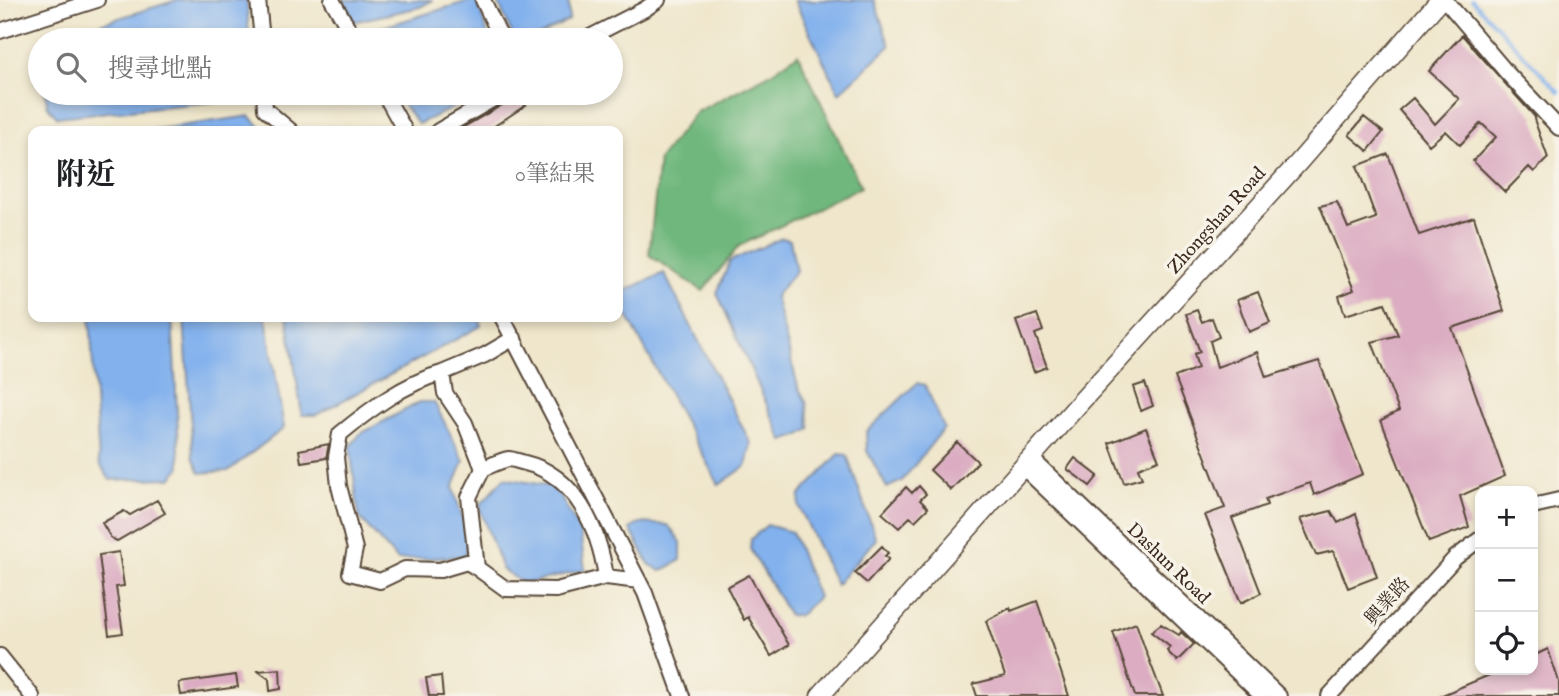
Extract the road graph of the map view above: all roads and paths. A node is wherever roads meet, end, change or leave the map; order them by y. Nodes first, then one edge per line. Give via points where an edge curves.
1 (97, 0) edge
2 (258, 0) edge
3 (332, 0) edge
4 (484, 0) edge
5 (658, 0) edge
6 (1442, 0) edge
7 (261, 28) edge
8 (348, 28) edge
9 (497, 28) edge
10 (608, 28) edge
11 (0, 31) edge
12 (265, 105) edge
13 (391, 105) edge
14 (482, 105) edge
15 (286, 126) edge
16 (402, 126) edge
17 (447, 126) edge
18 (1559, 128) edge
19 (505, 322) edge
20 (514, 338) junction
21 (442, 373) junction
22 (1028, 464) junction
23 (483, 469) junction
24 (1559, 500) edge
25 (1538, 505) edge
26 (1475, 543) edge
27 (478, 568) junction
28 (606, 577) junction
29 (639, 581) junction
30 (0, 656) edge
31 (32, 696) edge
32 (682, 696) edge
33 (821, 696) edge
34 (1262, 696) edge
35 (1279, 696) edge
36 (1329, 696) edge

1 - 11 street
2 - 7 street
3 - 8 street
4 - 9 street
5 - 10 street
6 - 18 street
6 - 22 main road, Zhongshan Road
12 - 15 street
13 - 16 street
14 - 17 street
19 - 20 street
20 - 21 street
20 - 29 street
21 - 23 street via 445,393 464,423
21 - 27 street via 422,378 370,409 340,434 336,457 339,486 355,549 350,573 380,581 405,569 440,570 467,562
22 - 33 main road, Zhongshan Road
22 - 34 street, Dashun Road
22 - 35 street, Dashun Road
23 - 27 street via 468,497
23 - 28 street via 509,459 539,467 573,492 602,548
24 - 25 street
26 - 36 street, 興業路 via 1455,558
27 - 28 street via 506,589 556,590
28 - 29 street
29 - 32 street
30 - 31 street

